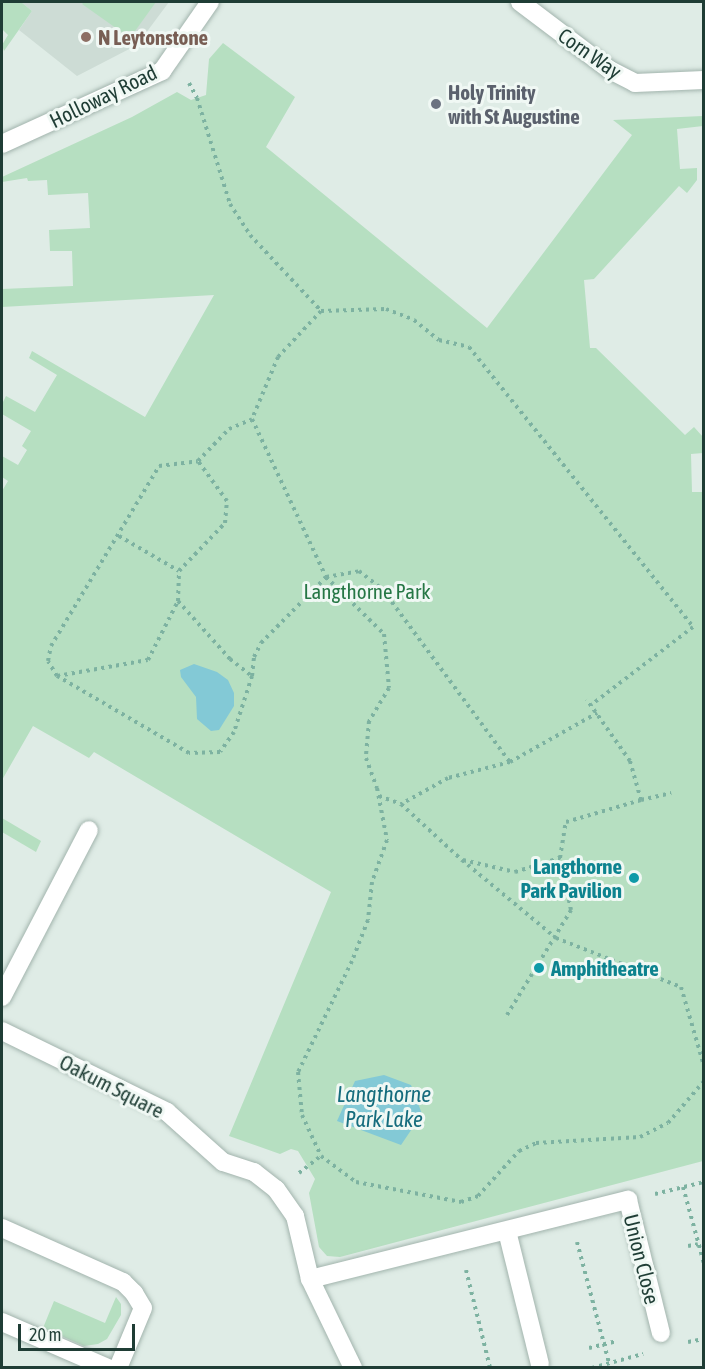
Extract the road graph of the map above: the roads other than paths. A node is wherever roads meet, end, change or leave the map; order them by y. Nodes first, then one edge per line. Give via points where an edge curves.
1 (210, 2) edge
2 (520, 2) edge
3 (704, 80) edge
4 (2, 144) edge
5 (89, 830) dead end
6 (2, 997) edge
7 (2, 1031) edge
8 (2, 1228) edge
9 (507, 1231) junction
10 (310, 1279) junction
11 (2, 1322) edge
12 (661, 1333) dead end
13 (540, 1364) dead end
14 (108, 1368) edge
15 (118, 1368) edge
16 (353, 1368) edge

1 - 4 street, Holloway Road via 162,71
2 - 3 street, Corn Way via 610,70 635,83
5 - 6 street
7 - 10 street, Oakum Square via 166,1112 222,1162 254,1172 276,1189 295,1216
8 - 15 street via 123,1282 134,1293 143,1308
9 - 10 street, Union Close
9 - 12 street, Union Close via 628,1200
9 - 13 street
10 - 16 street
11 - 14 street

